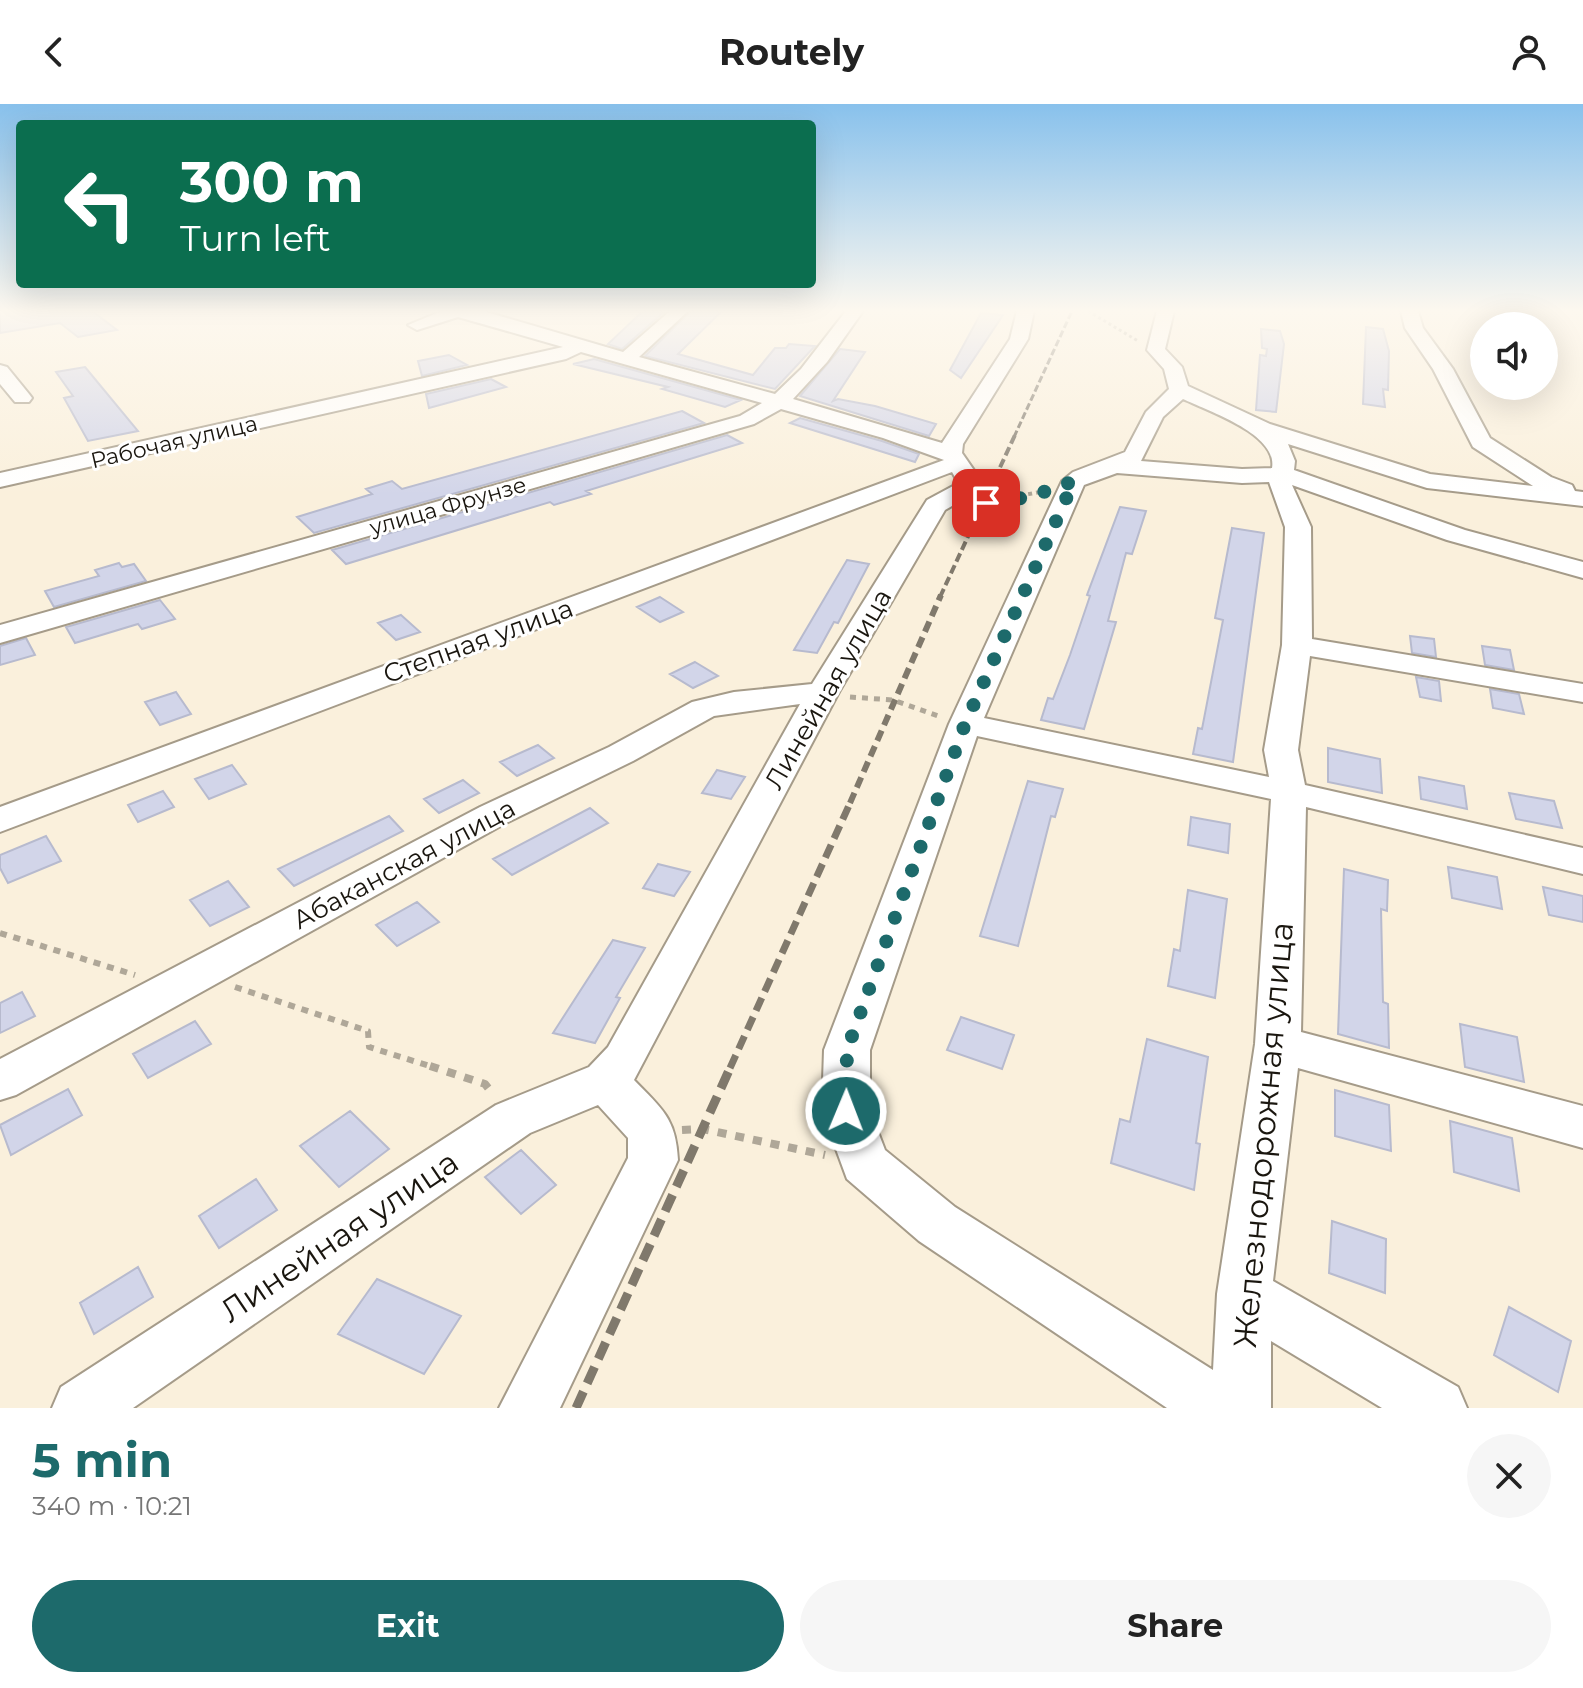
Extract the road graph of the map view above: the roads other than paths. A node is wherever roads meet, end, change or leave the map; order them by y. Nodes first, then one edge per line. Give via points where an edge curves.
1 (1, 372) edge
2 (482, 372) edge
3 (673, 372) edge
4 (809, 372) edge
5 (998, 372) edge
6 (1174, 372) edge
7 (1444, 372) edge
8 (1179, 389) junction
9 (22, 398) dead end
10 (779, 401) junction
11 (1262, 429) junction
12 (954, 458) junction
13 (1094, 474) junction
14 (1282, 474) junction
15 (0, 480) edge
16 (1583, 497) edge
17 (1583, 570) edge
18 (0, 634) edge
19 (1297, 645) junction
20 (823, 692) junction
21 (1583, 693) edge
22 (965, 724) junction
23 (1289, 792) junction
24 (0, 820) edge
25 (1583, 861) edge
26 (1278, 1044) junction
27 (0, 1081) edge
28 (605, 1081) junction
29 (1583, 1127) edge
30 (1244, 1294) junction
31 (82, 1408) edge
32 (529, 1408) edge
33 (1219, 1408) edge
34 (1241, 1408) edge
35 (1437, 1408) edge

1 - 9 street
2 - 15 street, Рабочая улица
3 - 10 street
4 - 10 street, улица Фрунзе
5 - 12 street, Линейная улица via 952,444
6 - 8 street
7 - 16 street via 1481,442 1543,482
8 - 11 street
8 - 13 street via 1155,413 1132,459
10 - 12 street
10 - 18 street, улица Фрунзе via 747,420
11 - 14 street via 1281,450
11 - 16 street via 1427,481
12 - 20 street, Линейная улица via 968,479 963,490 936,505
12 - 24 street, Степная улица
13 - 14 street
13 - 22 street
14 - 17 street via 1456,535
14 - 19 street, Железнодорожная улица via 1283,497 1298,527
19 - 21 street
19 - 23 street, Железнодорожная улица via 1281,750
20 - 27 street, Абаканская улица via 703,709 493,815
20 - 28 street, Линейная улица via 624,1060
22 - 23 street
22 - 33 street via 847,1050 846,1111 865,1164 937,1224
23 - 25 street
23 - 26 street, Железнодорожная улица
26 - 29 street
26 - 30 street, Железнодорожная улица
28 - 31 street, Линейная улица via 513,1119
28 - 32 street via 653,1146
30 - 34 street, Железнодорожная улица
30 - 35 street

